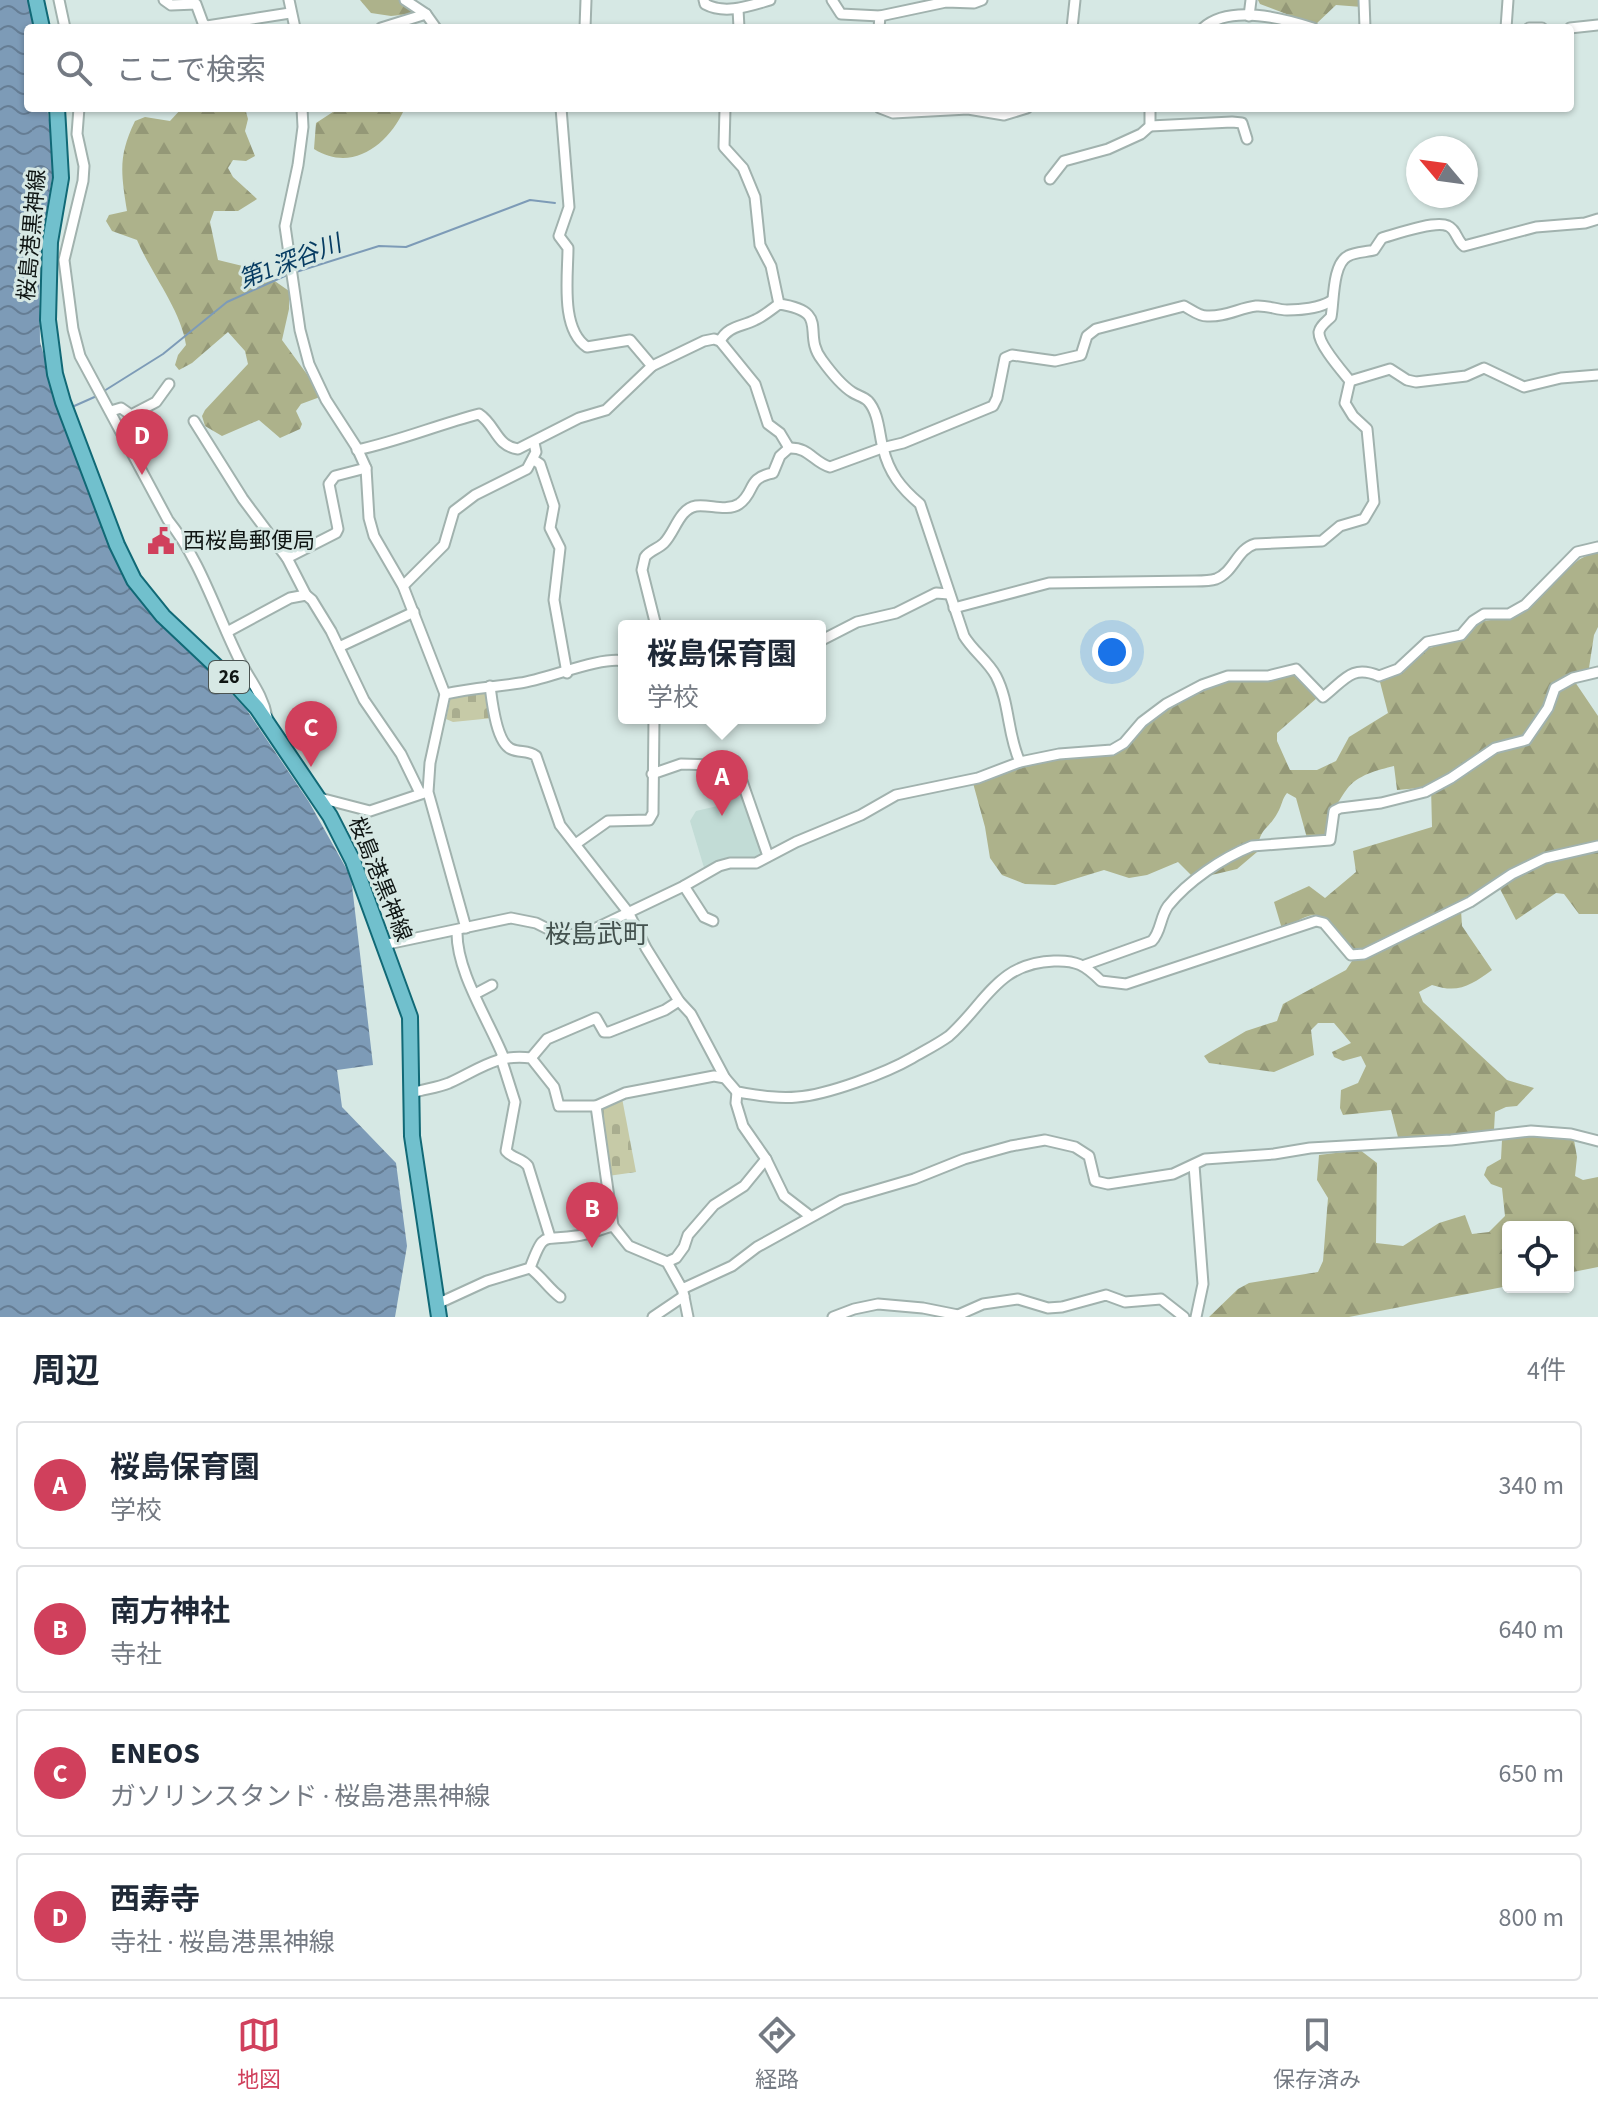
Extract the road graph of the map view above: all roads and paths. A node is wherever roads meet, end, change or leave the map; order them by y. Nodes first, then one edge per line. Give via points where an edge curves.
1 (36, 0) edge
2 (59, 0) edge
3 (164, 0) edge
4 (289, 0) edge
5 (405, 0) edge
6 (586, 0) edge
7 (704, 0) edge
8 (770, 0) edge
9 (832, 0) edge
10 (982, 0) edge
11 (1075, 0) edge
12 (1251, 0) edge
13 (1364, 0) edge
14 (1508, 0) edge
15 (738, 9) junction
16 (290, 13) junction
17 (426, 14) junction
18 (880, 16) junction
19 (1249, 16) junction
20 (41, 24) edge
21 (64, 24) edge
22 (204, 24) edge
23 (226, 24) edge
24 (294, 24) edge
25 (394, 24) edge
26 (433, 24) edge
27 (585, 24) edge
28 (739, 24) edge
29 (879, 24) edge
30 (1072, 24) edge
31 (1212, 24) edge
32 (1301, 24) edge
33 (1365, 24) edge
34 (1506, 24) edge
35 (1598, 25) edge
36 (1574, 28) edge
37 (57, 112) edge
38 (79, 112) edge
39 (302, 112) edge
40 (561, 112) edge
41 (725, 112) edge
42 (899, 112) edge
43 (921, 112) edge
44 (986, 112) edge
45 (1014, 112) edge
46 (1150, 112) edge
47 (1150, 126) junction
48 (1247, 139) dead end
49 (1050, 179) dead end
50 (1598, 219) edge
51 (779, 301) junction
52 (1331, 301) junction
53 (720, 341) junction
54 (652, 366) junction
55 (1598, 375) edge
56 (1350, 381) junction
57 (169, 384) dead end
58 (111, 411) junction
59 (194, 421) dead end
60 (534, 443) junction
61 (789, 448) junction
62 (882, 448) junction
63 (357, 450) junction
64 (534, 460) junction
65 (366, 468) junction
66 (1598, 547) edge
67 (287, 558) junction
68 (403, 586) junction
69 (949, 594) junction
70 (306, 595) junction
71 (954, 608) junction
72 (414, 612) junction
73 (654, 620) edge
74 (227, 632) junction
75 (826, 638) edge
76 (339, 647) junction
77 (618, 661) edge
78 (1598, 672) edge
79 (567, 673) junction
80 (490, 686) junction
81 (445, 694) junction
82 (268, 724) junction
83 (654, 724) edge
84 (1020, 762) junction
85 (652, 774) junction
86 (424, 793) junction
87 (316, 797) junction
88 (577, 843) junction
89 (1598, 846) edge
90 (768, 856) junction
91 (684, 886) junction
92 (628, 912) junction
93 (713, 921) dead end
94 (461, 929) junction
95 (383, 945) junction
96 (1085, 965) junction
97 (492, 985) dead end
98 (475, 994) junction
99 (679, 1001) junction
100 (502, 1057) junction
101 (531, 1058) junction
102 (725, 1078) junction
103 (737, 1092) junction
104 (412, 1093) junction
105 (596, 1106) junction
106 (1598, 1141) edge
107 (766, 1159) junction
108 (1194, 1165) junction
109 (810, 1216) junction
110 (613, 1226) junction
111 (550, 1237) junction
112 (667, 1262) junction
113 (530, 1268) junction
114 (683, 1293) junction
115 (556, 1297) dead end
116 (438, 1311) edge
117 (653, 1317) edge
118 (688, 1317) edge
119 (833, 1317) edge
120 (1184, 1317) edge
121 (1196, 1317) edge

1 - 20 main road
2 - 21 street
3 - 22 street via 171,5 196,4
4 - 16 street
5 - 17 street
6 - 27 street
7 - 15 street via 712,8
8 - 15 street
9 - 18 street via 841,14
10 - 18 street
11 - 30 street
12 - 19 street
13 - 33 street
14 - 34 street
15 - 28 street
16 - 23 street
16 - 24 street
17 - 25 street
17 - 26 street
18 - 29 street
19 - 31 street
19 - 32 street
35 - 36 street
37 - 82 main road, 桜島港黒神線 / 26 via 61,178 50,242 48,320 55,374 68,417 134,580
38 - 58 street via 83,181 64,260 80,356
39 - 63 street via 285,226 291,283 309,364
40 - 54 street via 569,207 559,236 568,248 566,297 578,339 587,347 630,340
41 - 51 street via 724,147 743,168 755,197 760,245
42 - 43 street
44 - 45 street
46 - 47 street
47 - 48 street via 1242,123
47 - 49 street via 1108,149 1064,161
50 - 52 street via 1536,227 1464,246 1445,224 1382,238 1374,250 1342,262
51 - 53 street
51 - 62 street via 804,310 811,319 819,357 850,391 868,401
52 - 56 street via 1331,317 1319,334
52 - 62 street via 1206,316 1184,306 1096,329 1087,336 1081,355 1055,361 1012,355 1005,358 993,406
53 - 54 street via 704,341
53 - 61 street via 755,384 768,424
54 - 60 street via 606,410
55 - 56 street via 1524,387 1484,368 1466,376 1416,382 1390,369
56 - 71 street via 1345,403 1367,429 1374,502 1364,519 1340,526 1322,541 1246,546 1216,579 1049,583
57 - 58 street via 156,402 131,415 121,408
58 - 74 street via 168,520 187,544
59 - 67 street
60 - 63 street via 507,448 479,414
60 - 64 street
61 - 62 street via 807,450 830,467
61 - 73 street via 773,473 754,480 741,503 685,510 667,540 645,557 642,570
62 - 69 street via 893,477 920,504
63 - 65 street
64 - 68 street via 454,511 444,545
64 - 79 street via 554,506 550,528 560,548 554,600
65 - 67 street via 335,476 329,484 336,533
65 - 68 street via 374,536
66 - 84 street via 1577,552 1525,605 1509,614 1484,614 1461,635 1427,642 1398,669 1379,676 1356,671 1323,697 1296,669 1268,676 1228,676 1166,704 1112,750
67 - 70 street
68 - 72 street
69 - 71 street
69 - 75 street via 936,593
70 - 74 street via 290,598
70 - 76 street
71 - 84 street via 972,648 995,673
72 - 76 street
72 - 81 street
74 - 82 street via 265,705
76 - 86 street via 364,700
77 - 79 street
78 - 96 street via 1555,688 1526,740 1495,748 1425,792 1334,811 1330,840 1243,850 1173,900 1152,941
79 - 80 street
80 - 81 street
80 - 88 street via 505,743 536,756 560,825
81 - 86 street
82 - 87 main road, 桜島港黒神線 / 26
83 - 85 street
84 - 90 street via 978,778 896,795
85 - 88 street via 649,820 608,821
85 - 90 street via 681,764 735,761
86 - 87 street via 370,811
86 - 94 street via 444,840
87 - 95 main road, 桜島港黒神線 / 26 via 353,861
88 - 92 street
89 - 96 street via 1545,858 1364,954 1351,955 1324,923 1316,921 1126,984 1101,981
90 - 91 street via 756,863 719,866
91 - 92 street
91 - 93 street via 704,917
92 - 94 street via 574,935 511,918
92 - 99 street
94 - 95 street
94 - 98 street via 456,947
95 - 104 main road, 桜島港黒神線 / 26 via 410,1017
96 - 103 street via 1071,960 1022,966 984,995 948,1036 890,1070 802,1097
97 - 98 street
98 - 100 street
99 - 101 street via 609,1032 596,1018 547,1039
99 - 102 street
100 - 101 street
100 - 104 street via 449,1083
100 - 111 street via 515,1102 506,1151 528,1166
101 - 105 street via 554,1087 559,1106
102 - 103 street
102 - 105 street via 625,1093
103 - 107 street via 743,1126
104 - 116 main road, 桜島港黒神線 / 26 via 414,1158
105 - 110 street
106 - 108 street via 1531,1131 1232,1156
107 - 109 street via 784,1196
107 - 112 street via 744,1186 714,1205 676,1258
108 - 109 street via 1173,1174 1108,1184 1095,1181 1084,1151 1036,1140 842,1200
108 - 121 street via 1203,1284
109 - 114 street
110 - 111 street
110 - 112 street via 629,1246
111 - 113 street via 539,1245
112 - 114 street
113 - 115 street
113 - 116 street via 487,1281
114 - 117 street
114 - 118 street
119 - 120 street via 878,1304 958,1315 1012,1300 1048,1308 1106,1295 1125,1302 1161,1299

